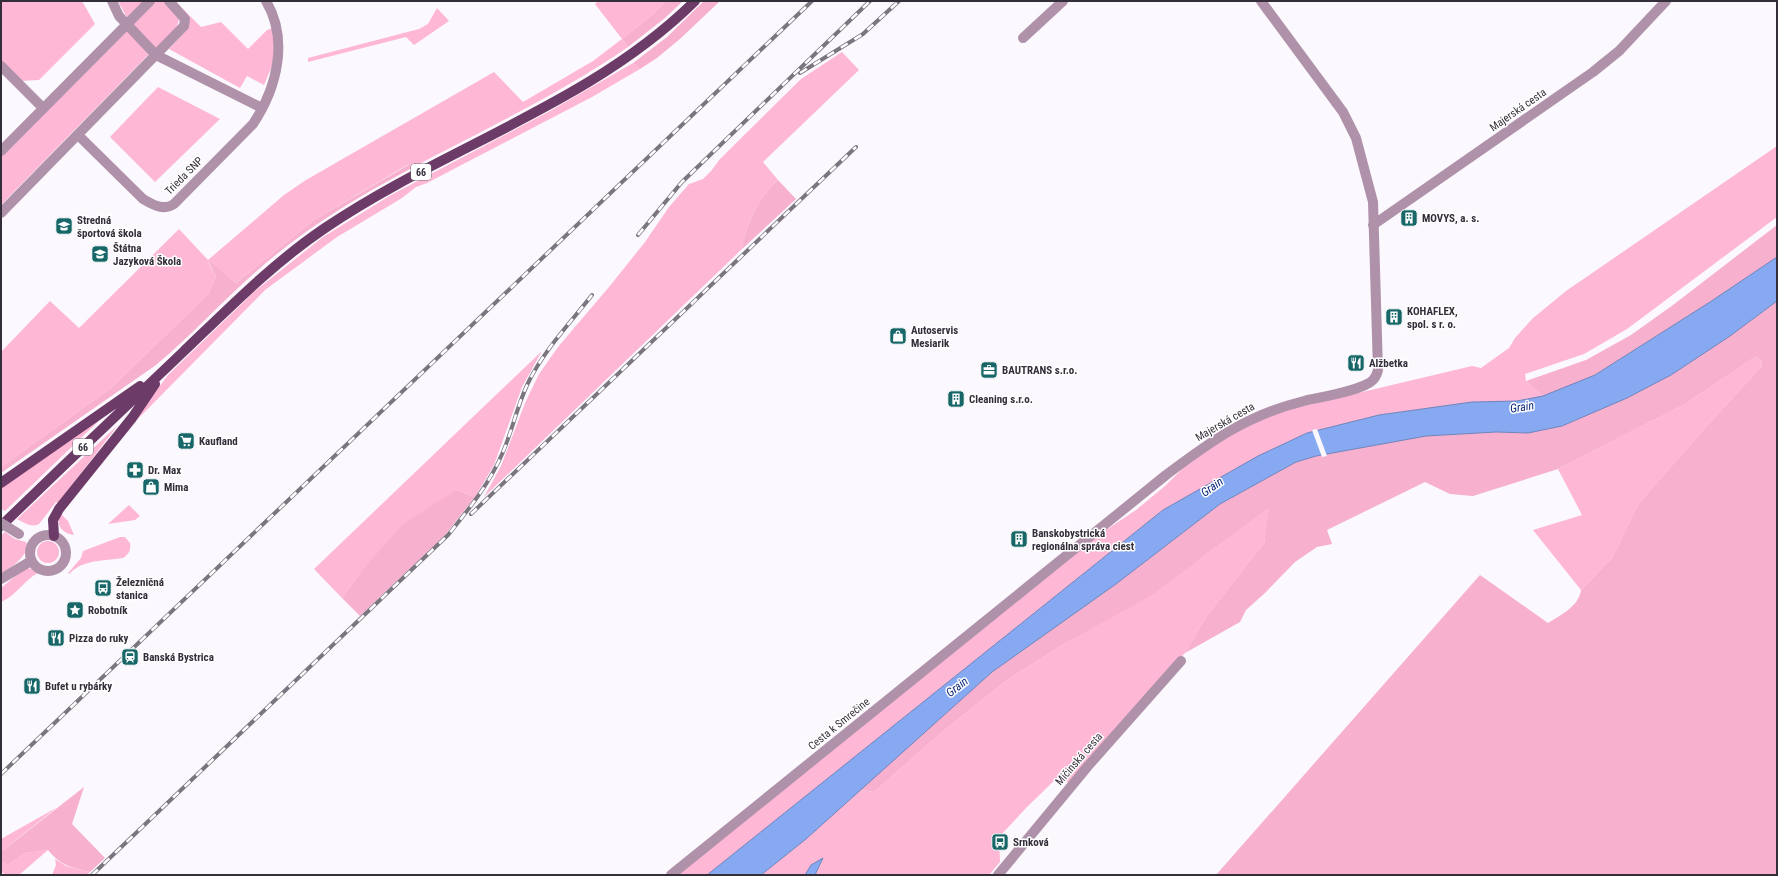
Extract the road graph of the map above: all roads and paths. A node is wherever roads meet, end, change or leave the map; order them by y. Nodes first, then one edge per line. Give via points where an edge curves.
1 (112, 1) edge
2 (150, 1) edge
3 (169, 1) edge
4 (266, 1) edge
5 (694, 1) edge
6 (1063, 1) edge
7 (1262, 1) edge
8 (1666, 1) edge
9 (127, 24) junction
10 (1023, 38) dead end
11 (156, 55) junction
12 (1, 66) edge
13 (43, 108) junction
14 (262, 108) junction
15 (78, 135) junction
16 (1, 151) edge
17 (1, 213) edge
18 (1373, 225) junction
19 (166, 368) junction
20 (1, 483) edge
21 (1, 523) edge
22 (1, 526) edge
23 (54, 536) junction
24 (36, 539) junction
25 (31, 561) junction
26 (1, 579) edge
27 (1023, 591) joint
28 (1181, 661) dead end
29 (671, 875) edge
30 (998, 875) edge

1 - 9 street via 119,16
2 - 9 street
3 - 11 street via 185,22
4 - 14 street, Trieda SNP via 276,26 279,51 274,76
5 - 19 main road, 66 via 648,42 600,75 399,184 324,229 268,272
6 - 10 street
7 - 18 street, Majerská cesta via 1335,101 1353,130 1372,195
8 - 18 street, Majerská cesta via 1619,51 1593,72
9 - 11 street
9 - 13 street
11 - 14 street
11 - 15 street
12 - 13 street
13 - 16 street
14 - 15 street, Trieda SNP via 253,124 170,207 165,208 143,199
15 - 17 street
18 - 27 street, Majerská cesta via 1378,370 1373,381 1359,388 1267,411 1233,428 1198,450
19 - 20 main road
19 - 22 main road, 66
19 - 23 main road via 132,418 59,510 53,520
21 - 24 street, bridge via 18,534
23 - 24 street
23 - 25 street via 62,541 66,549 61,566 46,571 37,568
24 - 25 street via 30,549
25 - 26 street
27 - 29 street, Cesta k Smrečine
28 - 30 street, Mičinská cesta via 1088,766

